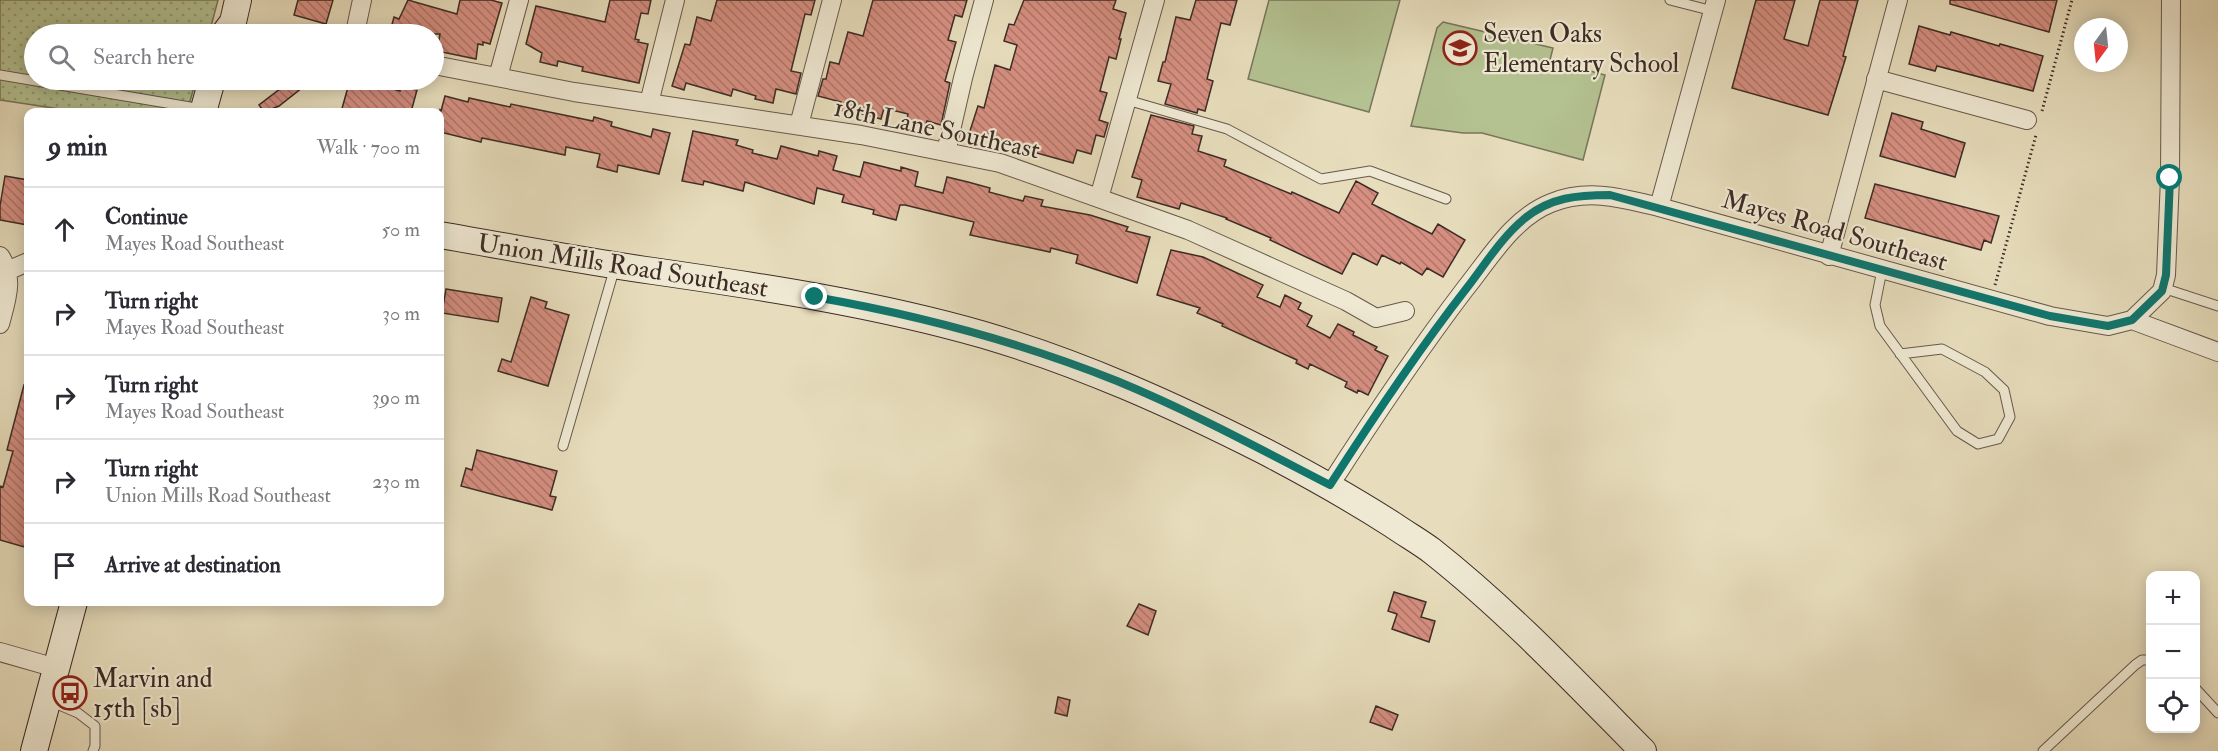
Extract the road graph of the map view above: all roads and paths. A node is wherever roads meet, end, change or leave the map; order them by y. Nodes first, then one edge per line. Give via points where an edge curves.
1 (221, 0) edge
2 (238, 0) edge
3 (362, 0) edge
4 (519, 0) edge
5 (675, 0) edge
6 (832, 0) edge
7 (984, 0) edge
8 (1155, 0) edge
9 (1670, 0) edge
10 (1898, 0) edge
11 (2072, 0) edge
12 (2171, 0) edge
13 (1714, 6) edge
14 (222, 24) edge
15 (231, 24) edge
16 (357, 24) edge
17 (444, 66) edge
18 (0, 75) edge
19 (498, 77) junction
20 (24, 79) edge
21 (1876, 79) junction
22 (85, 90) edge
23 (209, 90) edge
24 (1127, 100) junction
25 (649, 103) junction
26 (187, 108) edge
27 (205, 108) edge
28 (2035, 121) junction
29 (799, 125) junction
30 (946, 152) junction
31 (1099, 198) junction
32 (1446, 199) dead end
33 (1659, 207) junction
34 (444, 236) edge
35 (1829, 256) junction
36 (24, 262) edge
37 (4, 264) edge
38 (615, 265) junction
39 (1882, 270) junction
40 (2163, 288) junction
41 (1991, 300) junction
42 (2218, 306) edge
43 (1405, 311) dead end
44 (2132, 320) junction
45 (0, 324) edge
46 (2218, 352) edge
47 (1900, 354) junction
48 (563, 447) dead end
49 (1330, 485) junction
50 (73, 606) edge
51 (0, 652) edge
52 (2146, 660) edge
53 (56, 668) junction
54 (2200, 693) edge
55 (48, 700) junction
56 (2218, 713) edge
57 (1634, 748) edge
58 (34, 751) edge
59 (93, 751) edge
60 (2043, 751) edge

1 - 14 street
2 - 15 street
3 - 16 street
4 - 19 street
5 - 25 street
6 - 29 street
7 - 30 street
8 - 24 street
9 - 13 lane
10 - 21 street
11 - 28 path
12 - 40 street via 2170,178
13 - 33 street
17 - 19 street, 18th Lane Southeast
18 - 20 lane
19 - 25 street, 18th Lane Southeast
21 - 28 street
21 - 35 street
22 - 26 lane
23 - 27 street
24 - 31 street
24 - 32 lane via 1227,129 1321,179 1370,171
25 - 29 street, 18th Lane Southeast
28 - 41 path
29 - 30 street, 18th Lane Southeast
30 - 31 street, 18th Lane Southeast via 1000,163
31 - 43 street, 18th Lane Southeast via 1188,230 1376,318
33 - 35 street, Mayes Road Southeast
33 - 49 street, Mayes Road Southeast via 1610,195 1577,195 1550,203 1525,218 1507,235 1431,334
34 - 38 street, Union Mills Road Southeast
35 - 39 street, Mayes Road Southeast
36 - 37 street
37 - 45 street via 9,289
38 - 48 lane
38 - 49 street, Union Mills Road Southeast via 728,280 860,305 981,334 1117,381
39 - 41 street, Mayes Road Southeast
39 - 47 lane via 1875,305 1877,316
40 - 42 lane
40 - 44 street
41 - 44 street, Mayes Road Southeast via 2108,326
44 - 46 street
47 - 47 lane via 1957,431 1978,444 1998,439 2010,417 2004,390 1985,372 1942,349
49 - 57 street, Union Mills Road Southeast via 1430,550 1500,610 1560,666
50 - 53 street
51 - 53 street
52 - 60 lane via 2135,665
53 - 55 street
54 - 56 lane
55 - 58 street
55 - 59 lane via 78,713 95,726

